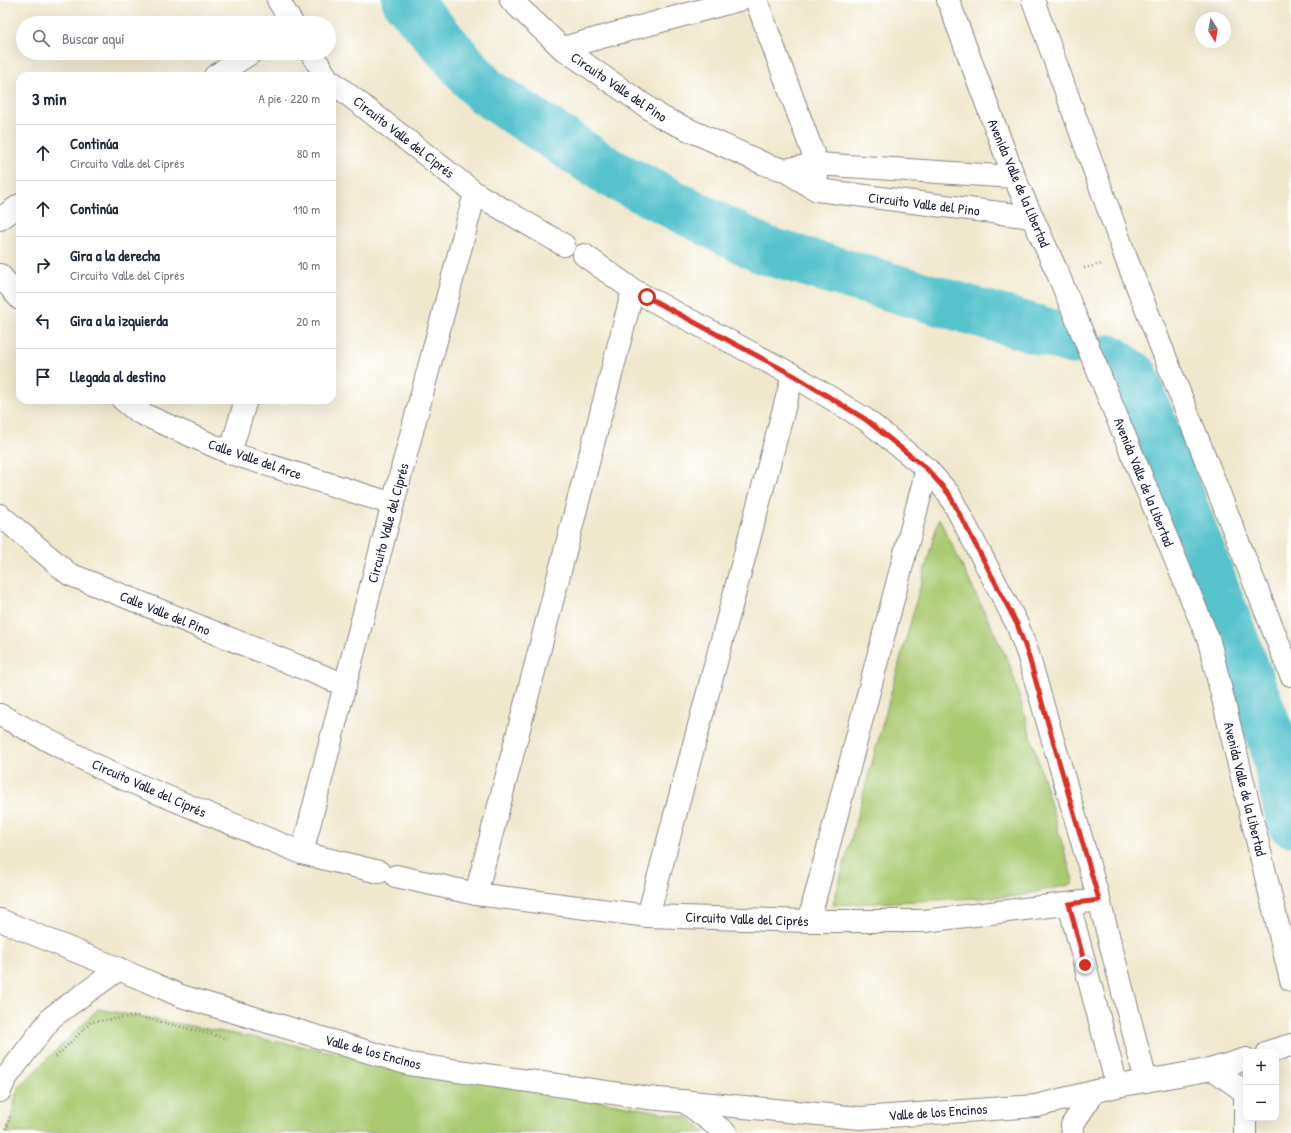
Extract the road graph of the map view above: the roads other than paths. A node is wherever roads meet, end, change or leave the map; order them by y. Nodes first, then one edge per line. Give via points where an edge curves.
1 (278, 0) edge
2 (511, 0) edge
3 (739, 0) edge
4 (756, 0) edge
5 (948, 0) edge
6 (1033, 0) edge
7 (288, 16) edge
8 (562, 48) junction
9 (240, 60) edge
10 (316, 60) edge
11 (221, 72) edge
12 (323, 72) edge
13 (336, 85) edge
14 (817, 164) junction
15 (784, 170) junction
16 (1014, 177) junction
17 (816, 190) junction
18 (475, 193) junction
19 (16, 208) edge
20 (1032, 217) junction
21 (0, 219) edge
22 (564, 245) dead end
23 (584, 255) dead end
24 (0, 275) edge
25 (633, 290) junction
26 (16, 294) edge
27 (793, 375) junction
28 (128, 404) edge
29 (245, 404) edge
30 (230, 453) junction
31 (927, 469) junction
32 (393, 504) junction
33 (0, 515) edge
34 (1291, 675) edge
35 (345, 685) junction
36 (0, 714) edge
37 (302, 853) junction
38 (476, 894) junction
39 (1099, 900) junction
40 (1069, 904) junction
41 (648, 916) junction
42 (0, 920) edge
43 (809, 921) junction
44 (119, 969) junction
45 (1291, 980) edge
46 (1291, 1045) edge
47 (1278, 1049) edge
48 (1243, 1060) edge
49 (1214, 1069) junction
50 (1146, 1081) junction
51 (1117, 1086) junction
52 (0, 1091) edge
53 (1094, 1092) junction
54 (684, 1101) junction
55 (726, 1133) edge
56 (1073, 1133) edge
57 (1245, 1133) edge

1 - 7 street
2 - 8 street, Circuito Valle del Pino
3 - 8 street
4 - 14 street
5 - 16 street, Avenida Valle de la Libertad
6 - 34 street via 1126,258
8 - 15 street, Circuito Valle del Pino via 663,118 767,165
9 - 11 street
10 - 12 street
13 - 18 street, Circuito Valle del Ciprés
14 - 15 street, Circuito Valle del Pino
14 - 16 street, Circuito Valle del Pino
14 - 17 street
15 - 17 street, Circuito Valle del Pino
16 - 20 street, Avenida Valle de la Libertad
17 - 20 street, Circuito Valle del Pino
18 - 22 street, Circuito Valle del Ciprés
18 - 32 street, Circuito Valle del Ciprés
19 - 21 street
20 - 45 street, Avenida Valle de la Libertad via 1058,274 1209,641
23 - 25 street
24 - 26 street
25 - 27 street
25 - 38 street
27 - 31 street via 865,419
27 - 41 street
28 - 30 street, Calle Valle del Arce via 138,412
29 - 30 street
30 - 32 street, Calle Valle del Arce
31 - 39 street via 949,494 1017,624 1028,654
31 - 43 street
32 - 35 street, Circuito Valle del Ciprés
33 - 35 street, Calle Valle del Pino via 69,574
35 - 37 street, Circuito Valle del Ciprés
36 - 37 street, Circuito Valle del Ciprés via 110,773
37 - 38 street, Circuito Valle del Ciprés
38 - 41 street, Circuito Valle del Ciprés
39 - 40 street, Circuito Valle del Ciprés
39 - 50 street
40 - 43 street, Circuito Valle del Ciprés via 924,921
40 - 51 street
41 - 43 street, Circuito Valle del Ciprés
42 - 44 street, Valle de los Encinos
44 - 52 street via 52,1017 5,1079
44 - 54 street, Valle de los Encinos via 181,996 409,1064
46 - 47 street
48 - 49 street, Valle de los Encinos
49 - 50 street, Valle de los Encinos
49 - 57 street via 1245,1092
50 - 51 street, Valle de los Encinos
51 - 53 street, Valle de los Encinos
53 - 54 street, Valle de los Encinos via 1036,1106 860,1118
53 - 56 street via 1072,1125
54 - 55 street

